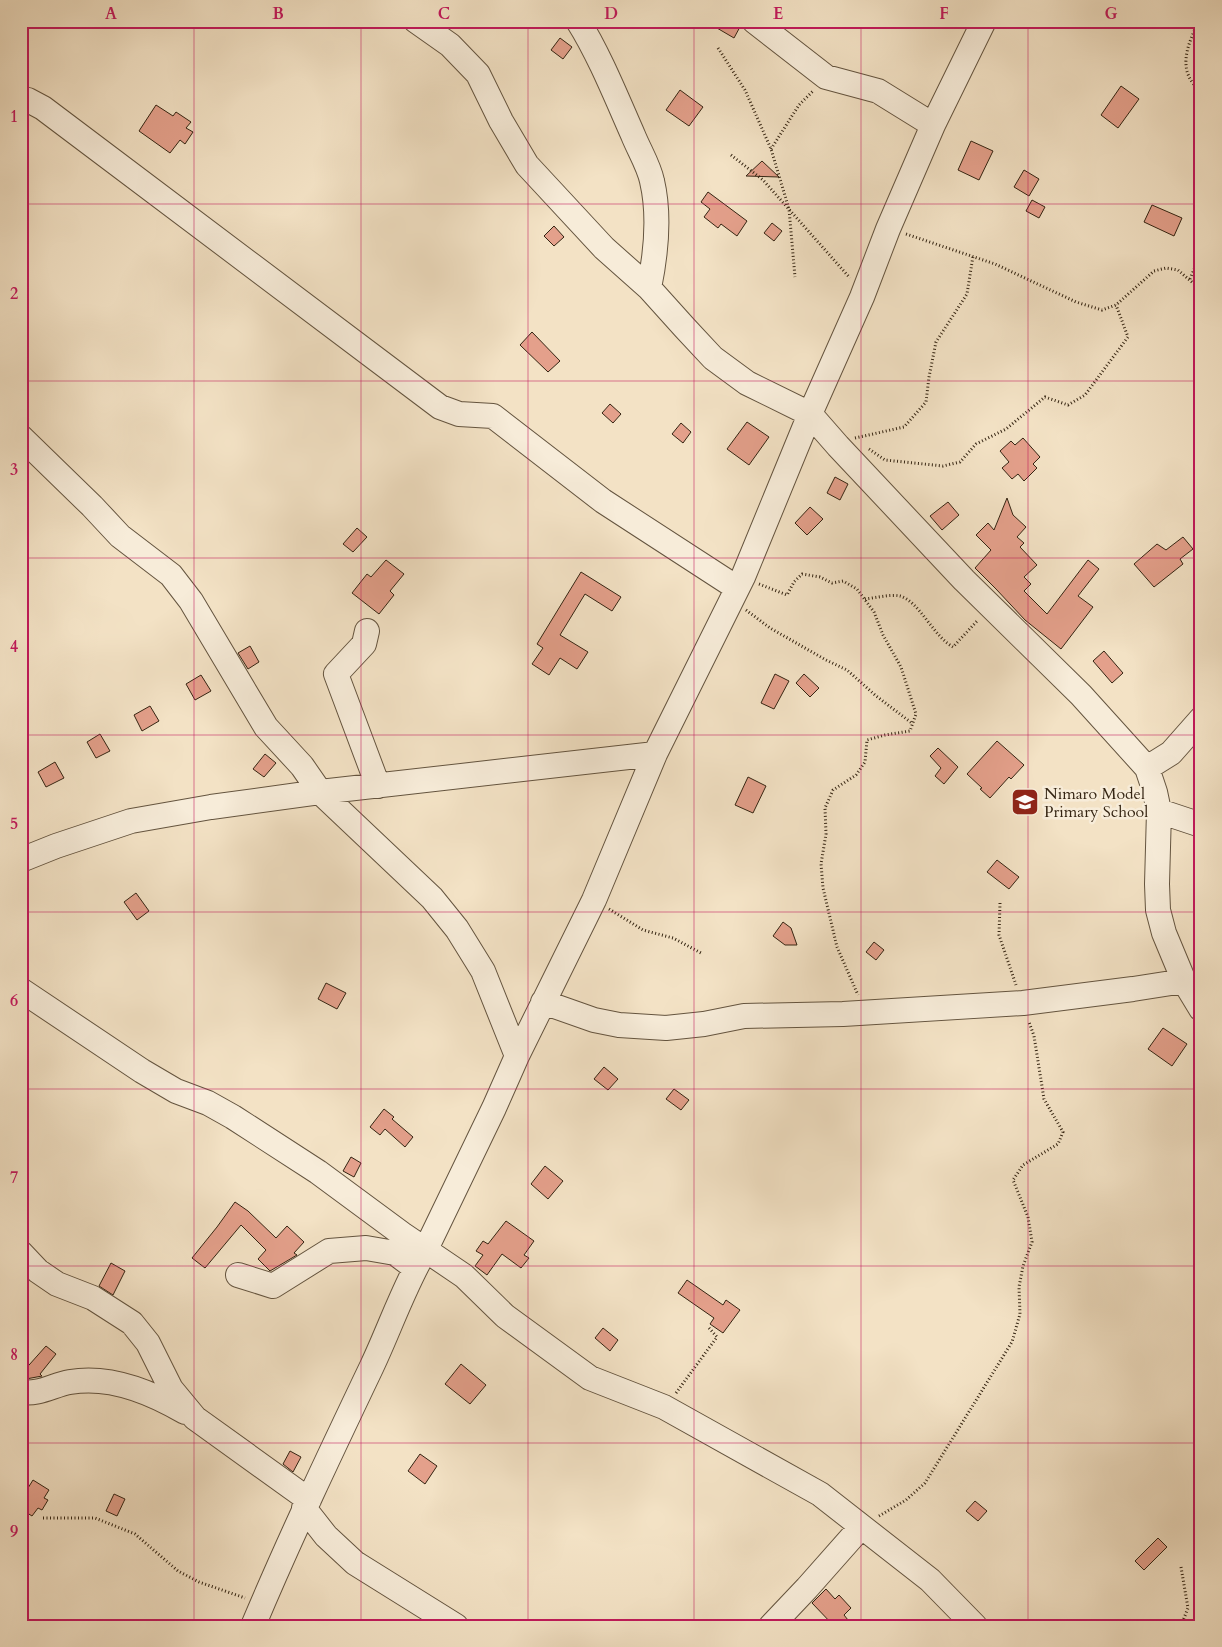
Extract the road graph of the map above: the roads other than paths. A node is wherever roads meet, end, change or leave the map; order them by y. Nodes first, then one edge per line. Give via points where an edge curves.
1 (416, 21) edge
2 (578, 21) edge
3 (754, 21) edge
4 (984, 21) edge
5 (21, 99) edge
6 (933, 124) junction
7 (649, 288) junction
8 (810, 414) junction
9 (21, 437) edge
10 (737, 588) junction
11 (368, 631) dead end
12 (1201, 719) edge
13 (655, 754) junction
14 (1148, 768) junction
15 (378, 786) junction
16 (320, 792) junction
17 (1158, 811) junction
18 (1201, 825) edge
19 (27, 851) edge
20 (1184, 981) junction
21 (21, 990) edge
22 (543, 1002) junction
23 (1201, 1010) edge
24 (517, 1056) junction
25 (21, 1253) edge
26 (421, 1258) junction
27 (238, 1275) dead end
28 (21, 1392) edge
29 (195, 1418) junction
30 (306, 1504) junction
31 (861, 1527) junction
32 (253, 1626) edge
33 (456, 1626) edge
34 (772, 1626) edge
35 (975, 1626) edge

1 - 7 street via 450,45 478,74 527,165 604,248
2 - 7 street via 652,180 656,218
3 - 6 street via 826,76 878,92
4 - 6 street
5 - 10 street via 43,108 440,406 458,414 493,416 603,501
6 - 8 street
7 - 8 street via 713,358 747,383
8 - 10 street
8 - 14 street via 846,442 964,580 1082,695
9 - 16 street via 120,536 170,575 191,602 266,727 302,766
10 - 13 street
11 - 15 street via 364,644 336,674
12 - 14 street via 1171,753
13 - 15 street
13 - 22 street via 594,900
14 - 17 street
15 - 16 street
16 - 19 street via 131,821
16 - 24 street via 432,898 457,929 483,972
17 - 18 street
17 - 20 street via 1158,910
20 - 22 street via 1022,1003 866,1013 744,1016 666,1028 594,1020
20 - 23 street
21 - 26 street via 142,1071 176,1091 233,1116 318,1172 402,1234
22 - 24 street
24 - 26 street
25 - 29 street via 38,1271 57,1284 93,1298 132,1323 148,1343 171,1389
26 - 27 street via 366,1248 329,1251 273,1286
26 - 30 street
26 - 31 street via 464,1276 505,1316 590,1378 664,1406 820,1494
28 - 29 street via 47,1390 70,1382 101,1380 164,1399
29 - 30 street
30 - 32 street
30 - 33 street via 326,1536 355,1563
31 - 34 street
31 - 35 street via 930,1580

